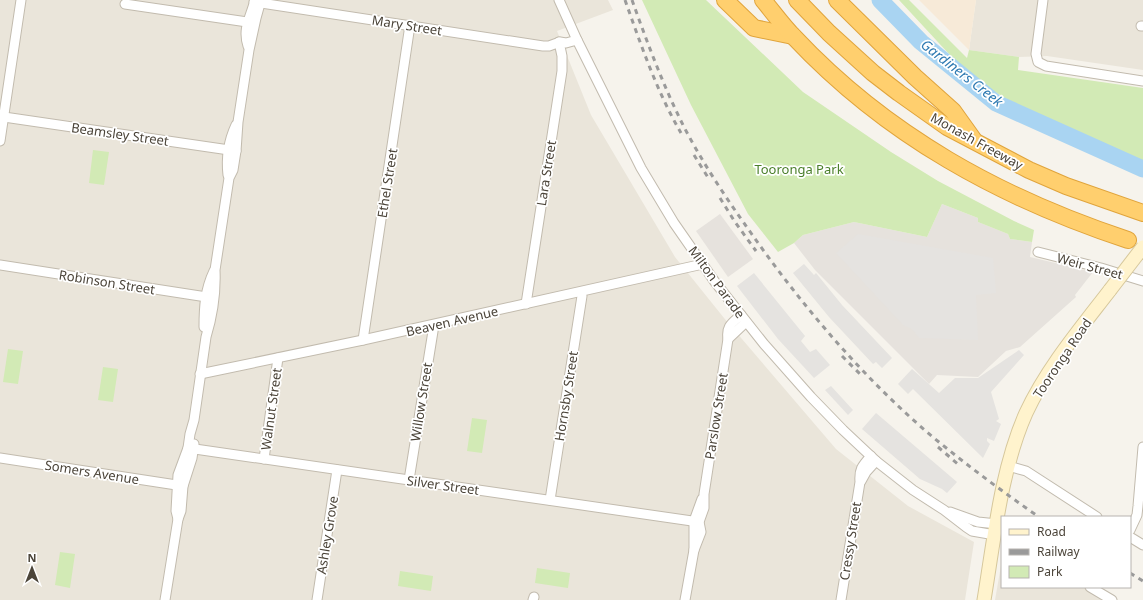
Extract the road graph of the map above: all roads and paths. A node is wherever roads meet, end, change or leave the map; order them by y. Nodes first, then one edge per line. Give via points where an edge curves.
1 (21, 0) edge
2 (559, 0) edge
3 (726, 0) edge
4 (763, 0) edge
5 (797, 0) edge
6 (837, 0) edge
7 (1043, 0) edge
8 (258, 1) edge
9 (125, 4) dead end
10 (250, 22) junction
11 (410, 25) junction
12 (573, 30) junction
13 (793, 36) junction
14 (577, 40) junction
15 (559, 42) junction
16 (1143, 81) edge
17 (4, 117) junction
18 (974, 141) junction
19 (0, 142) edge
20 (232, 150) junction
21 (1143, 213) edge
22 (1128, 240) dead end
23 (1143, 247) edge
24 (1038, 252) dead end
25 (703, 264) junction
26 (0, 265) edge
27 (1143, 281) edge
28 (582, 292) junction
29 (209, 298) junction
30 (526, 304) junction
31 (744, 319) junction
32 (434, 324) junction
33 (363, 340) junction
34 (278, 358) junction
35 (200, 374) junction
36 (1143, 447) edge
37 (191, 448) junction
38 (0, 458) edge
39 (264, 459) junction
40 (874, 459) junction
41 (1008, 466) junction
42 (337, 470) junction
43 (409, 480) junction
44 (180, 486) junction
45 (550, 500) junction
46 (1095, 516) edge
47 (696, 522) junction
48 (1131, 528) edge
49 (996, 530) junction
50 (1131, 539) edge
51 (1143, 545) edge
52 (1092, 588) edge
53 (165, 600) edge
54 (317, 600) edge
55 (685, 600) edge
56 (841, 600) edge
57 (984, 600) edge
58 (1112, 600) edge

1 - 17 street
2 - 12 street, Milton Parade
3 - 13 highway via 754,28
4 - 13 highway
5 - 18 highway, Monash Freeway via 829,33 894,89 947,127
6 - 18 highway via 953,111
7 - 16 street via 1036,54 1038,62 1046,66
8 - 10 street
8 - 11 street, Mary Street
9 - 10 street
10 - 20 street via 249,50 238,122 232,132
11 - 15 street, Mary Street via 543,46
11 - 33 street, Ethel Street
12 - 14 street, Milton Parade
12 - 15 street
13 - 22 highway via 856,95 907,134 948,160 1021,199
14 - 15 street, Mary Street
14 - 25 street, Milton Parade via 641,168 674,223
15 - 30 street, Lara Street via 562,71
17 - 19 street
17 - 20 street, Beamsley Street
18 - 21 highway, Monash Freeway via 1066,186
20 - 29 street via 227,169 229,178 215,270 210,279
23 - 41 main road, Tooronga Road, bridge via 1043,382 1026,414
24 - 27 street, Weir Street
25 - 28 street, Beaven Avenue
25 - 31 street, Milton Parade
26 - 29 street, Robinson Street
28 - 30 street, Beaven Avenue
28 - 45 street, Hornsby Street
29 - 35 street
30 - 32 street, Beaven Avenue
31 - 40 street, Milton Parade via 811,397
31 - 47 street, Parslow Street via 727,332 704,494
32 - 33 street, Beaven Avenue
32 - 43 street, Willow Street
33 - 34 street, Beaven Avenue
34 - 35 street, Beaven Avenue
34 - 39 street, Walnut Street
35 - 37 street via 190,434
36 - 48 street via 1137,515
37 - 39 street, Silver Street
37 - 44 street via 178,475
38 - 44 street, Somers Avenue
39 - 42 street, Silver Street
40 - 49 street, Milton Parade via 913,490 944,510
40 - 56 street, Cressy Street via 861,468
41 - 46 street via 1026,471
41 - 49 main road, Tooronga Road
42 - 43 street, Silver Street
42 - 54 street, Ashley Grove
43 - 45 street, Silver Street
44 - 53 street via 176,511 178,518
45 - 47 street, Silver Street
47 - 55 street, Parslow Street
49 - 57 main road, Tooronga Road
50 - 51 street
52 - 58 street

